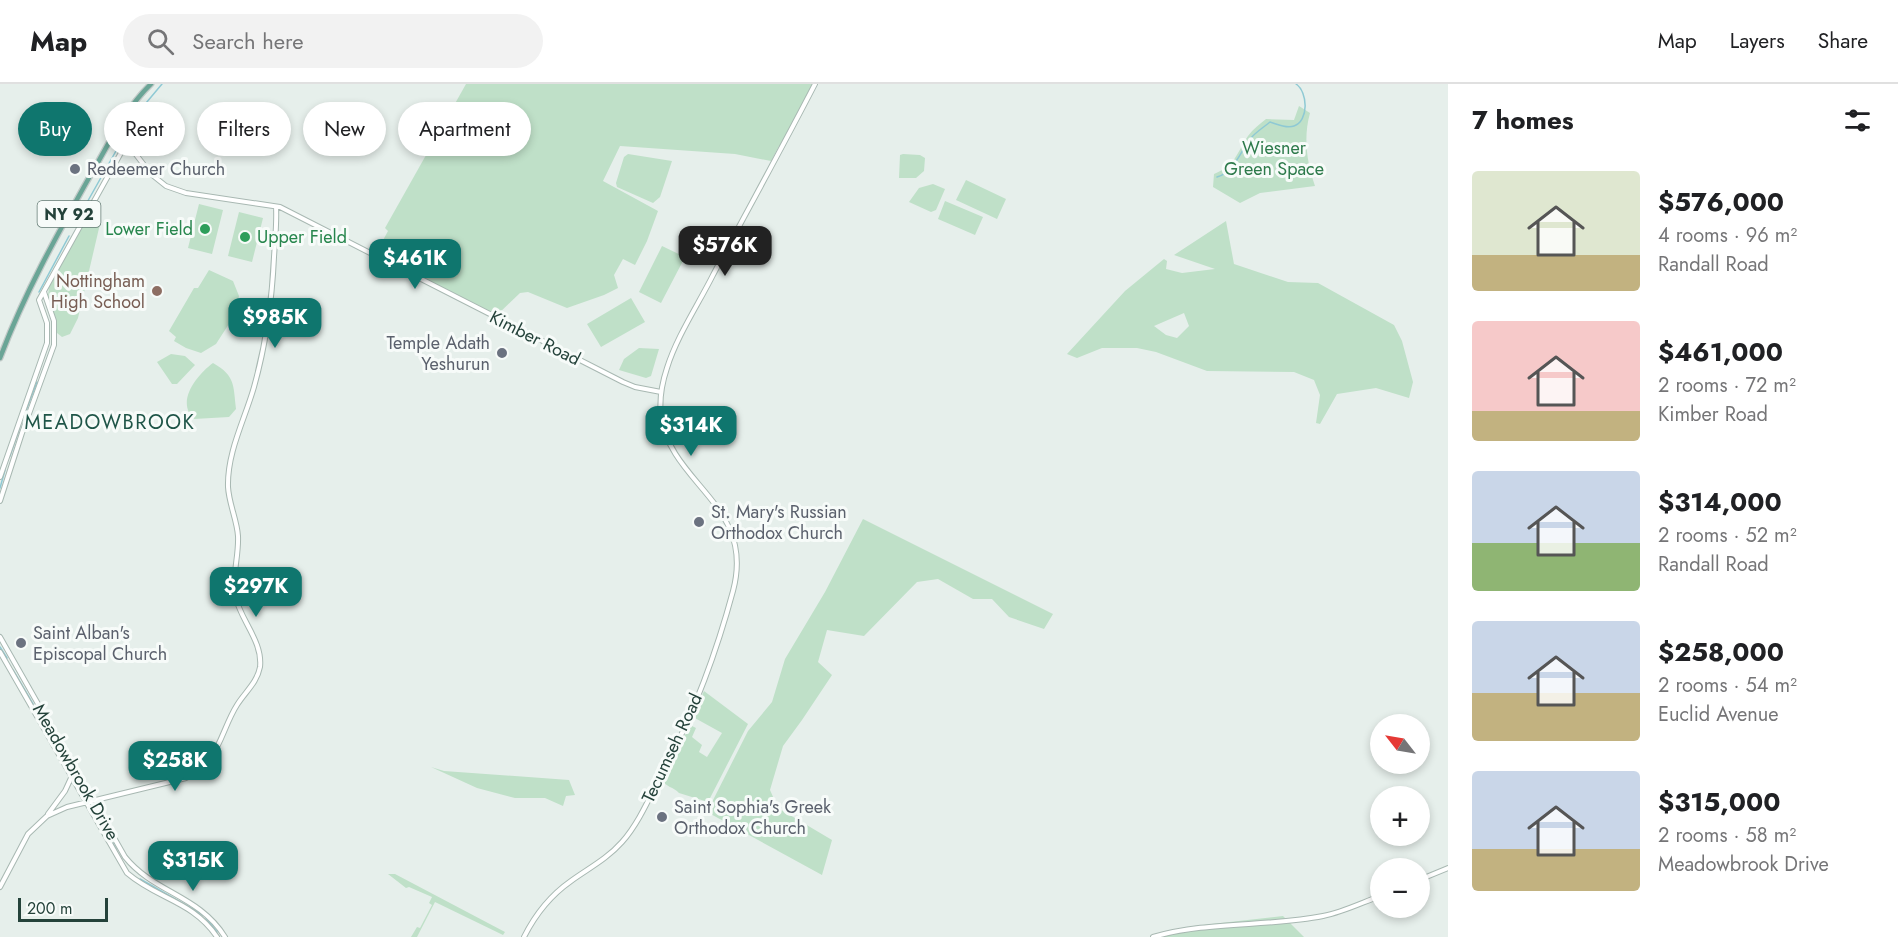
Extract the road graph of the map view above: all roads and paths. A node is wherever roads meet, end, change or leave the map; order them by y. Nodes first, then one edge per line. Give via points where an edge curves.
1 (151, 84) edge
2 (815, 84) edge
3 (135, 102) edge
4 (104, 154) edge
5 (119, 156) edge
6 (138, 156) edge
7 (276, 207) junction
8 (44, 291) junction
9 (0, 358) edge
10 (661, 392) junction
11 (0, 477) edge
12 (0, 501) edge
13 (0, 637) edge
14 (0, 652) edge
15 (72, 778) junction
16 (92, 801) junction
17 (86, 803) junction
18 (46, 816) junction
19 (1448, 868) edge
20 (1430, 875) edge
21 (0, 887) edge
22 (1370, 900) edge
23 (217, 937) edge
24 (225, 937) edge
25 (524, 937) edge
26 (1153, 937) edge

1 - 3 main road, NY 92
2 - 10 street, Tecumseh Road via 667,365
4 - 9 main road, NY 92 via 39,269
5 - 8 street
6 - 7 street, Kimber Road via 157,180 174,190
7 - 10 street, Kimber Road via 623,382
7 - 16 street via 267,332 234,447 228,482 238,536 235,596 256,644 259,669 213,755 202,768 186,778
8 - 11 street via 39,300 47,323 47,343
8 - 12 street via 54,321 54,345
10 - 25 street, Tecumseh Road via 662,420 671,447 724,517 734,545 735,580 696,702 637,821 602,861 541,909
13 - 16 street, Meadowbrook Drive
14 - 15 street, Meadowbrook Drive
15 - 17 street, Meadowbrook Drive
15 - 18 street
16 - 17 street
16 - 24 street, Meadowbrook Drive via 134,868 199,907
17 - 18 street
17 - 23 street, Meadowbrook Drive via 127,873 198,915
18 - 21 street via 25,839
19 - 20 street
22 - 26 street via 1319,916

